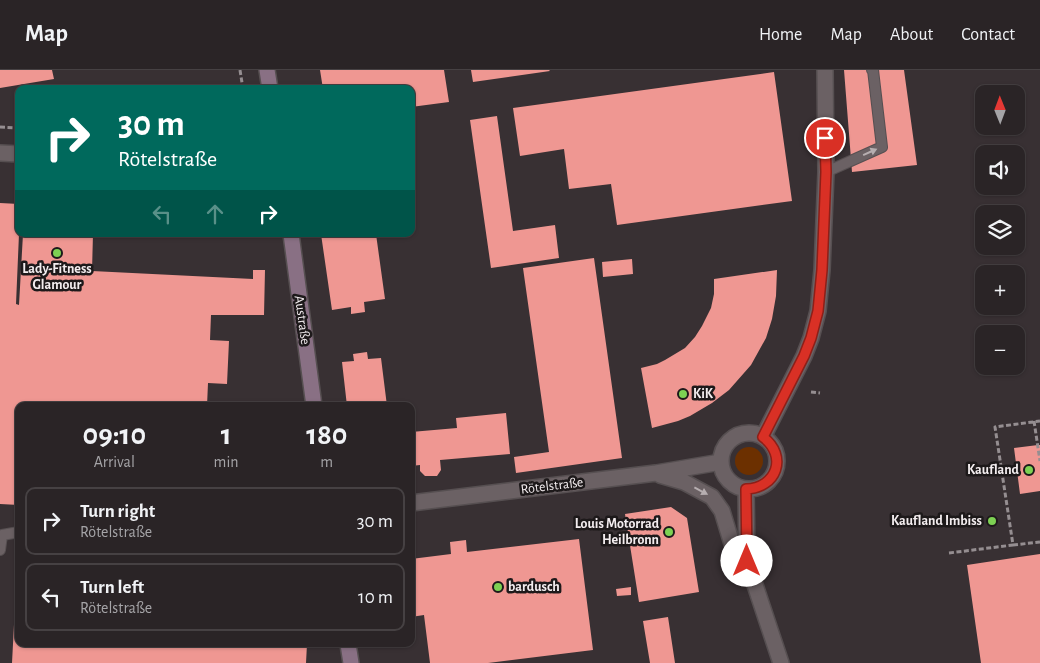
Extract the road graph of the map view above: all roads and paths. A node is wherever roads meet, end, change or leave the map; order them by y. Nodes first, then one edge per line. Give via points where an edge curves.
1 (240, 70) edge
2 (267, 70) edge
3 (825, 70) edge
4 (872, 70) edge
5 (242, 85) edge
6 (269, 85) edge
7 (0, 127) edge
8 (15, 128) edge
9 (0, 153) edge
10 (15, 154) edge
11 (826, 172) junction
12 (291, 237) edge
13 (811, 392) dead end
14 (820, 393) dead end
15 (313, 402) edge
16 (1040, 421) edge
17 (1034, 422) junction
18 (763, 437) junction
19 (1040, 461) edge
20 (721, 462) junction
21 (656, 474) junction
22 (746, 489) junction
23 (415, 496) edge
24 (443, 499) junction
25 (415, 502) edge
26 (415, 507) edge
27 (15, 533) edge
28 (1040, 542) edge
29 (1013, 545) junction
30 (0, 550) edge
31 (949, 553) dead end
32 (747, 561) junction
33 (348, 647) edge
34 (351, 663) edge
35 (781, 663) edge

1 - 5 path
2 - 6 main road
3 - 11 street
11 -> 4 lane via 882,147
7 - 8 path
9 - 10 street
11 - 18 street via 818,311 804,356
12 - 15 main road, Austraße
13 - 14 path
16 - 17 path
17 - 19 path
17 - 29 path via 995,426
18 - 20 street via 746,434 731,440
18 - 22 street via 777,458 774,473 763,485
20 - 21 street, Rötelstraße
20 - 22 street via 726,477
21 - 24 street, Rötelstraße
21 -> 32 street, Rötelstraße via 684,482 712,497 722,511 732,544
22 - 32 street
23 - 24 street, Rötelstraße
24 - 25 street, Rötelstraße
24 - 26 street, Rötelstraße
27 - 30 lane via 2,535
28 - 29 path
29 - 31 path
32 - 35 street
33 - 34 main road

